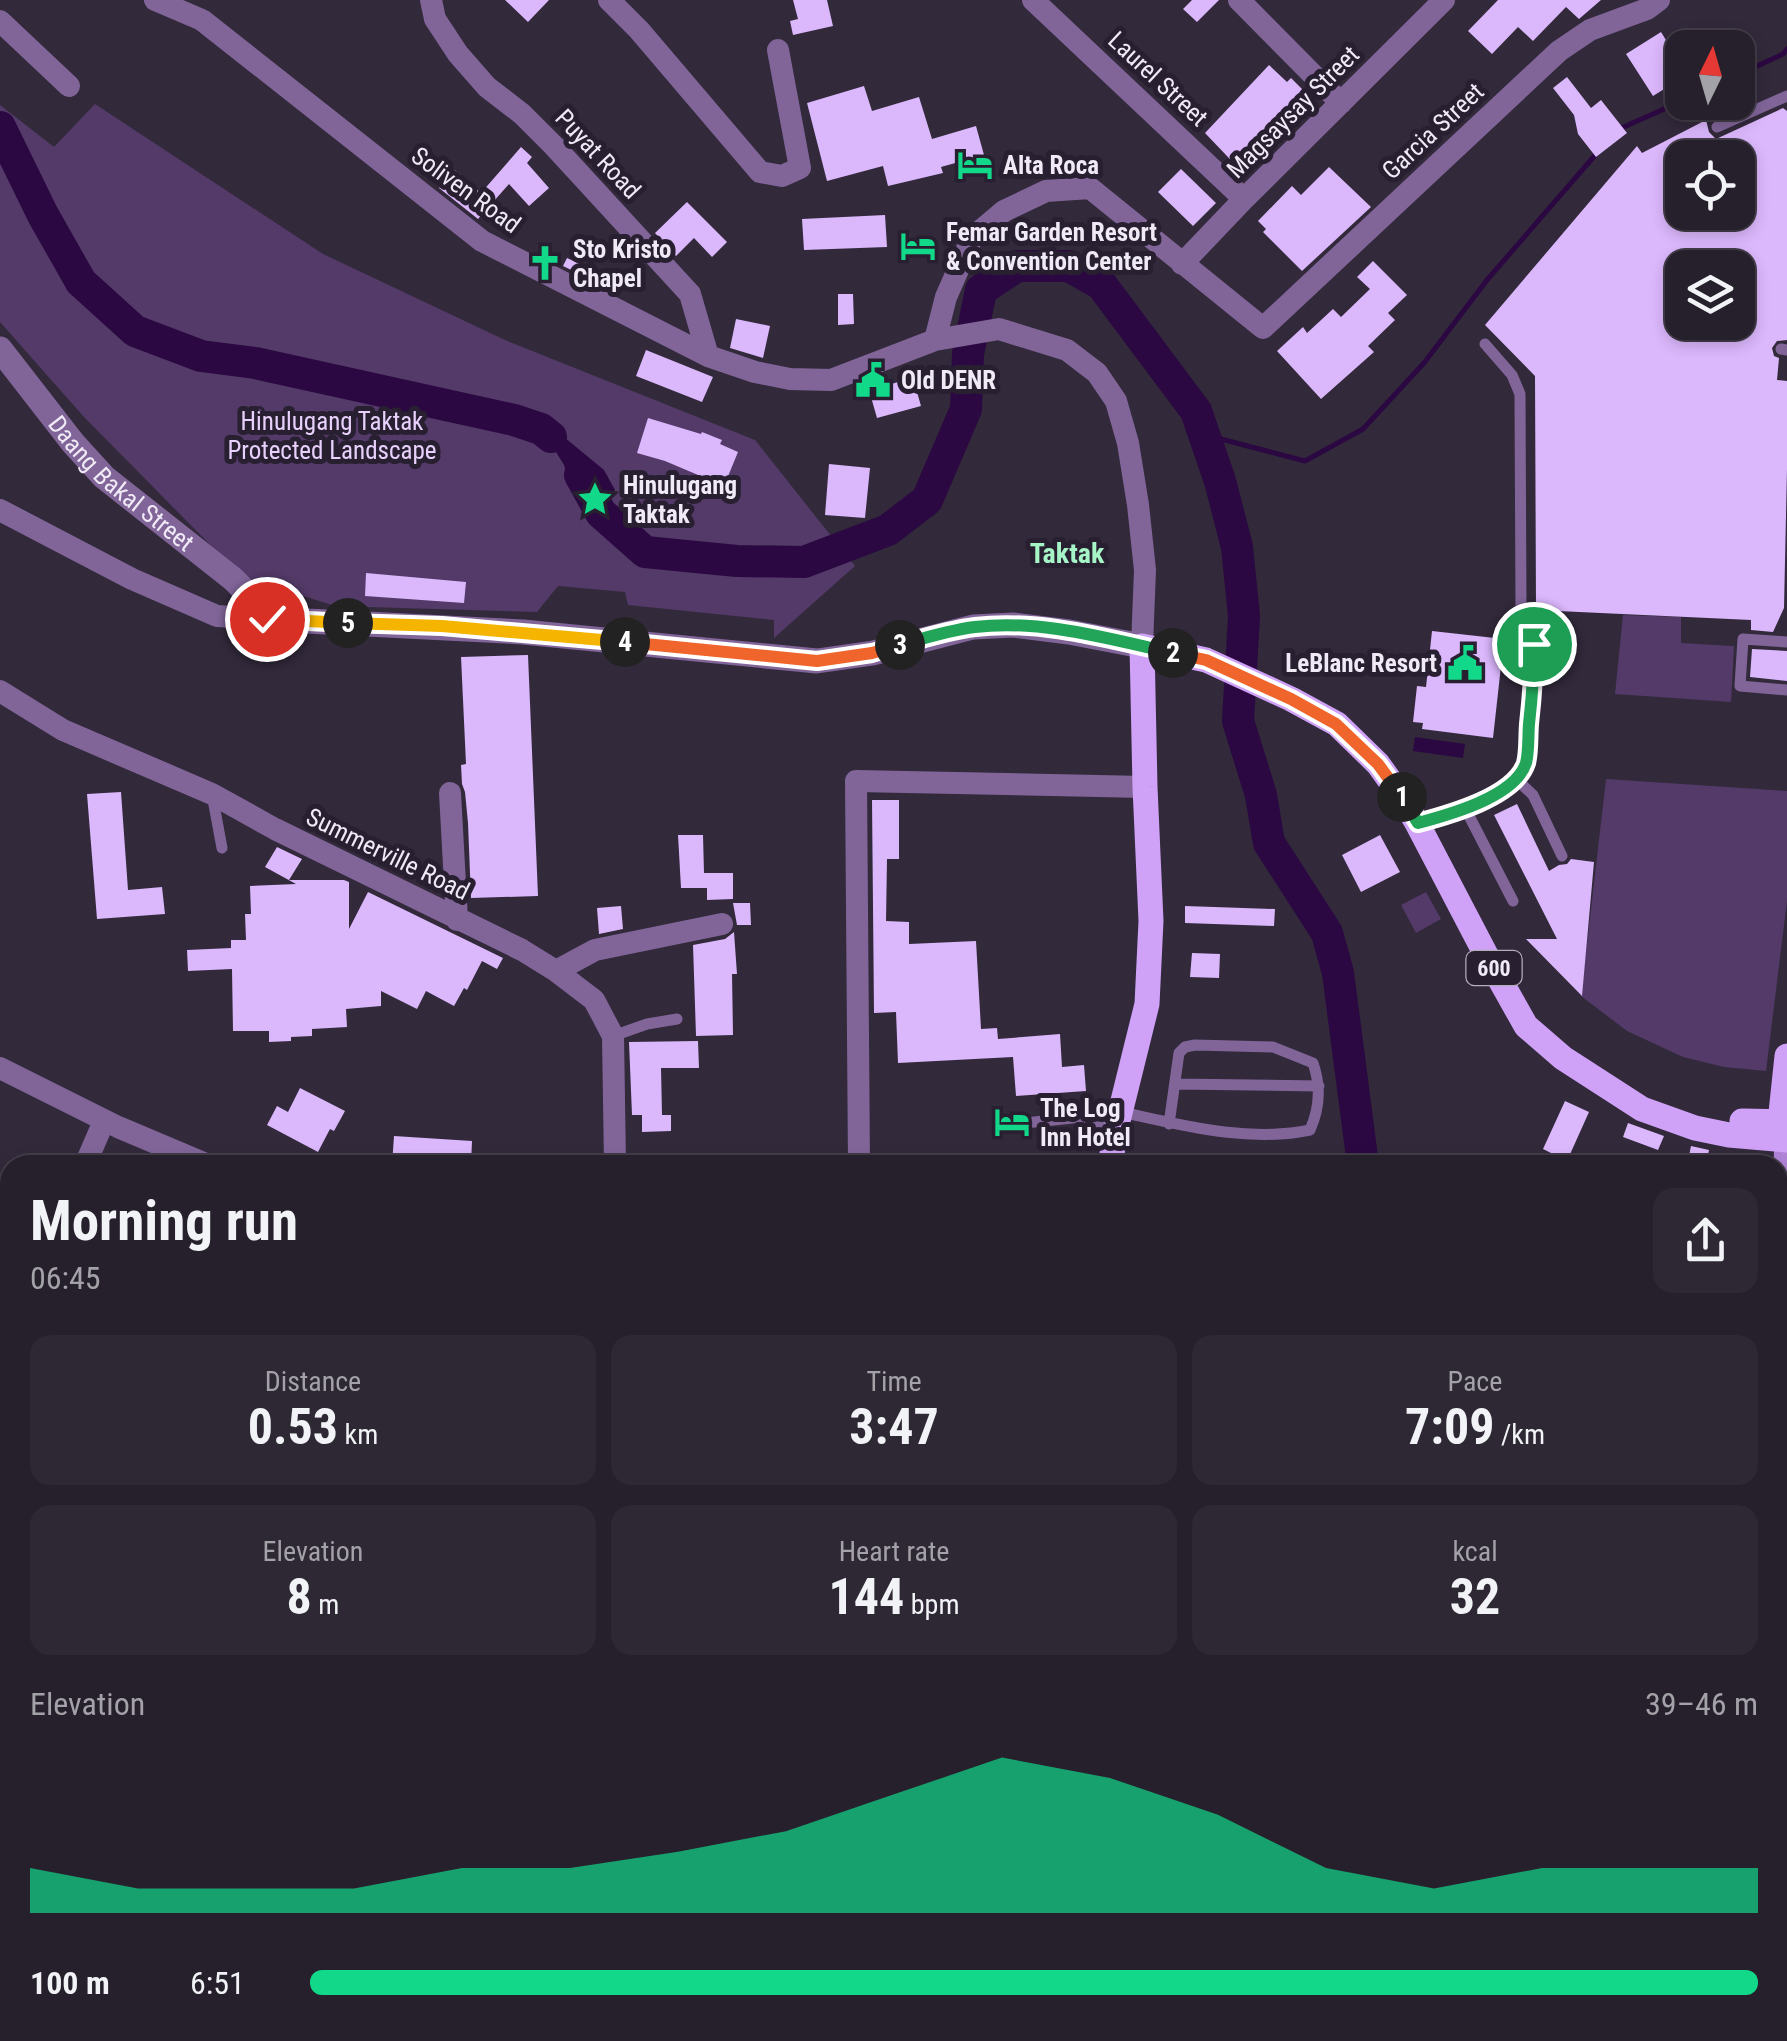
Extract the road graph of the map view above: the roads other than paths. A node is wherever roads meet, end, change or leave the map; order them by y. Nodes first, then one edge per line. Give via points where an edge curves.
1 (155, 0) edge
2 (188, 0) edge
3 (431, 0) edge
4 (609, 0) edge
5 (1033, 0) edge
6 (1239, 0) edge
7 (1660, 0) edge
8 (1438, 2) edge
9 (202, 20) junction
10 (0, 21) edge
11 (778, 50) dead end
12 (69, 86) dead end
13 (1787, 96) edge
14 (1341, 104) junction
15 (1717, 127) dead end
16 (1244, 199) junction
17 (1182, 264) junction
18 (941, 338) junction
19 (1485, 344) dead end
20 (0, 349) edge
21 (708, 356) junction
22 (0, 510) edge
23 (267, 619) junction
24 (1787, 642) edge
25 (1142, 646) junction
26 (1787, 690) edge
27 (0, 691) edge
28 (1516, 779) junction
29 (1144, 787) junction
30 (450, 793) dead end
31 (212, 794) junction
32 (1466, 810) junction
33 (1418, 823) junction
34 (222, 848) dead end
35 (1562, 856) dead end
36 (1513, 901) dead end
37 (458, 920) junction
38 (722, 924) dead end
39 (556, 971) junction
40 (677, 1020) dead end
41 (613, 1036) junction
42 (1787, 1056) edge
43 (0, 1068) edge
44 (1175, 1084) junction
45 (1319, 1086) junction
46 (1119, 1119) junction
47 (104, 1120) junction
48 (1026, 1123) dead end
49 (1170, 1124) junction
50 (1785, 1133) edge
51 (88, 1155) edge
52 (185, 1155) edge
53 (615, 1155) edge
54 (859, 1155) edge
55 (1112, 1155) edge

1 - 9 street, Soliven Road
2 - 9 street
3 - 21 street, Puyat Road via 435,19 487,87 554,146 690,294
4 - 11 street via 760,172 782,176 800,168
5 - 16 street, Laurel Street
6 - 14 street
7 - 17 street, Garcia Street via 1558,51 1263,328
8 - 14 street, Magsaysay Street
9 - 21 street, Soliven Road via 482,242
10 - 12 street
13 - 15 lane
14 - 16 street, Magsaysay Street
16 - 17 street, Magsaysay Street
17 - 18 street via 1090,188 1046,190 1004,211 972,238 946,297
18 - 21 street, Soliven Road via 831,380 754,372
18 - 25 street, Soliven Road via 998,329 1067,350 1097,373 1116,401 1142,538
19 - 28 lane via 1520,394 1521,608 1534,644 1534,672 1526,765
20 - 23 street, Daang Bakal Street via 104,477 233,580
22 - 23 street, 600 via 217,616
23 - 25 street, 600 via 507,631 817,661 993,626
24 - 26 lane via 1743,639 1740,686
25 - 29 main road
25 - 33 main road, 600 via 1206,660 1336,724 1378,764
27 - 31 street, Summerville Road via 63,730
28 - 32 lane
28 - 35 lane via 1533,795
29 - 46 main road via 1151,920 1147,1004
29 - 54 street via 856,781
30 - 37 street
31 - 34 lane
31 - 37 street, Summerville Road
32 - 33 lane
32 - 36 lane
33 - 50 main road, 600 via 1526,1026 1604,1084
37 - 39 street, Summerville Road
38 - 39 street via 595,950
39 - 41 street, Summerville Road via 594,1000
40 - 41 lane
41 - 53 street
42 - 50 main road
43 - 47 street
44 - 45 lane
44 - 45 lane via 1185,1047 1273,1046 1313,1063
44 - 49 lane
45 - 49 lane via 1310,1130 1233,1132
46 - 48 lane
46 - 49 lane
46 - 55 main road
47 - 51 street
47 - 52 street

